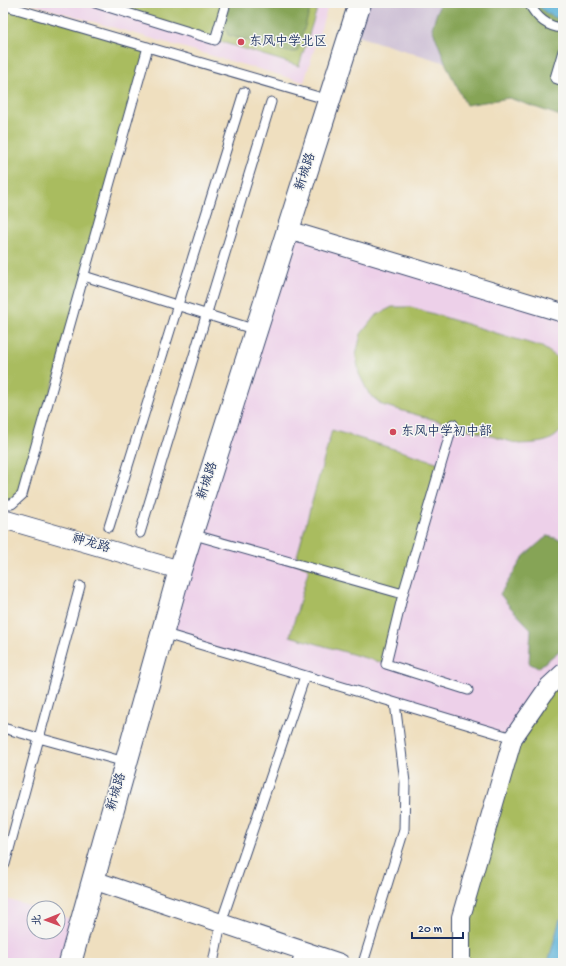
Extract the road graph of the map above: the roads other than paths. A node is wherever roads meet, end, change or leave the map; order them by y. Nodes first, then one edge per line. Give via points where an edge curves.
1 (95, 3) edge
2 (226, 3) edge
3 (360, 3) edge
4 (529, 3) edge
5 (3, 5) edge
6 (563, 28) edge
7 (148, 47) junction
8 (563, 51) edge
9 (563, 81) edge
10 (244, 92) dead end
11 (329, 100) junction
12 (271, 102) dead end
13 (288, 230) junction
14 (84, 276) junction
15 (178, 306) junction
16 (206, 314) junction
17 (563, 314) edge
18 (256, 330) junction
19 (453, 424) dead end
20 (3, 504) edge
21 (3, 519) edge
22 (109, 527) dead end
23 (140, 533) dead end
24 (191, 534) junction
25 (180, 570) junction
26 (80, 586) dead end
27 (403, 594) junction
28 (162, 633) junction
29 (563, 673) edge
30 (305, 676) junction
31 (468, 690) dead end
32 (395, 703) junction
33 (3, 728) edge
34 (38, 738) junction
35 (513, 738) junction
36 (125, 762) junction
37 (5, 864) dead end
38 (92, 880) junction
39 (221, 923) junction
40 (299, 956) edge
41 (70, 963) edge
42 (213, 963) edge
43 (340, 963) edge
44 (363, 963) edge
45 (461, 963) edge

1 - 2 lane via 215,40
3 - 11 street, 新城路
4 - 6 lane via 543,21 556,28
5 - 7 lane
7 - 11 lane
7 - 14 lane
8 - 9 lane via 555,78
10 - 15 lane
11 - 13 street, 新城路
12 - 16 lane
13 - 17 street
13 - 18 street, 新城路
14 - 15 lane
14 - 20 lane via 22,495 12,504
15 - 16 lane
15 - 22 lane
16 - 18 lane
16 - 23 lane
18 - 24 street, 新城路
19 - 27 lane
21 - 25 street, 神龙路
24 - 25 street, 新城路
24 - 27 lane
25 - 28 street, 新城路
26 - 34 lane
27 - 31 lane via 386,664
28 - 30 lane
28 - 36 street, 新城路
29 - 35 street via 550,686
30 - 32 lane
30 - 39 lane
32 - 35 lane
32 - 44 lane via 405,782 404,830
33 - 34 lane
34 - 36 lane
34 - 37 lane
35 - 45 street via 461,917
36 - 38 street, 新城路
38 - 39 street
38 - 41 street, 新城路
39 - 40 street
39 - 42 lane
40 - 43 street

